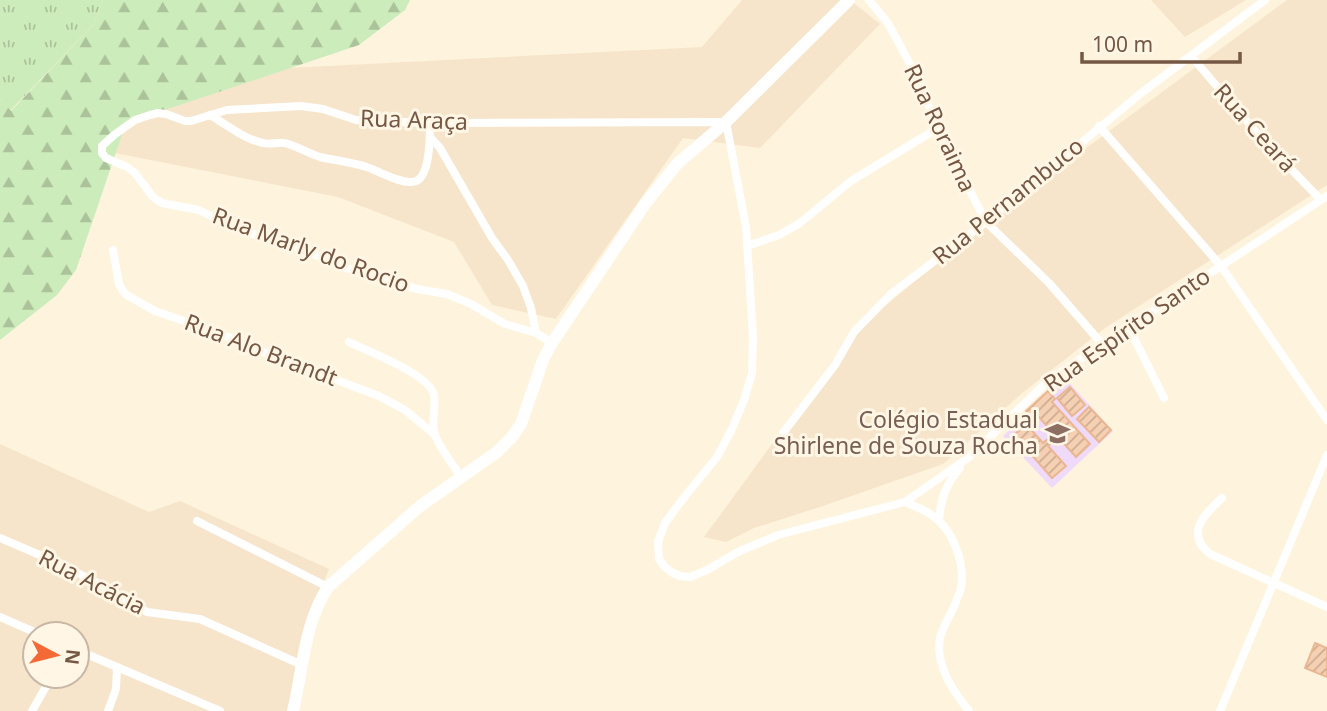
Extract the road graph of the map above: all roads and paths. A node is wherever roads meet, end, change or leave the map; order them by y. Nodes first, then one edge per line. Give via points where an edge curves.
1 (849, 0) edge
2 (869, 0) edge
3 (1265, 0) edge
4 (1191, 56) junction
5 (210, 115) junction
6 (726, 122) junction
7 (430, 123) junction
8 (1099, 126) junction
9 (938, 128) junction
10 (430, 137) junction
11 (118, 162) joint
12 (1324, 198) edge
13 (986, 222) junction
14 (747, 246) junction
15 (113, 250) dead end
16 (1221, 265) junction
17 (1129, 328) junction
18 (536, 333) junction
19 (349, 342) dead end
20 (552, 343) junction
21 (1102, 345) junction
22 (1164, 398) dead end
23 (1327, 421) edge
24 (783, 433) dead end
25 (434, 434) junction
26 (1327, 455) edge
27 (968, 458) junction
28 (461, 478) junction
29 (1222, 498) dead end
30 (905, 502) junction
31 (939, 520) junction
32 (197, 521) dead end
33 (0, 538) edge
34 (1272, 583) junction
35 (328, 587) junction
36 (1327, 607) edge
37 (0, 617) edge
38 (21, 626) edge
39 (91, 656) edge
40 (302, 665) junction
41 (117, 667) junction
42 (44, 690) edge
43 (33, 711) edge
44 (108, 711) edge
45 (220, 711) edge
46 (293, 711) edge
47 (969, 711) edge
48 (1220, 711) edge

1 - 6 street
2 - 9 street, Rua Roraima via 900,43
3 - 4 street, Rua Pernambuco
4 - 8 street, Rua Pernambuco
4 - 12 street, Rua Ceará via 1262,139
5 - 7 street, Rua Araça via 301,106 356,120
5 - 10 street via 262,143 288,144 411,182 422,177
5 - 11 street, Rua Araça via 191,121 158,113 135,120 102,146 106,158
6 - 7 street, Rua Araça
6 - 14 street
6 - 20 street via 677,164 645,204
7 - 10 street
8 - 13 street, Rua Pernambuco
8 - 16 street
9 - 13 street, Rua Roraima
9 - 14 street via 851,181 800,223
10 - 18 street via 523,286
11 - 18 street, Rua Marly do Rocio via 135,173 162,203 199,210 237,229 349,269 447,293 505,324
12 - 16 street, Rua Espírito Santo
13 - 21 street, Rua Roraima
13 - 24 street, Rua Pernambuco via 891,294 853,332 835,365
14 - 30 street via 752,373 717,457 665,523 658,542 659,559 671,572 690,577 778,535
15 - 25 street, Rua Alo Brandt via 118,284 125,294 155,311 379,396
16 - 17 street, Rua Espírito Santo
16 - 23 street
17 - 21 street, Rua Espírito Santo
17 - 22 street
18 - 20 street, Rua Marly do Rocio
19 - 25 street, Rua Alo Brandt via 427,383 433,392
20 - 28 street via 521,424 497,452
21 - 27 street, Rua Espírito Santo via 1050,379
25 - 28 street, Rua Alo Brandt
26 - 34 street
27 - 30 street, Rua Espírito Santo
27 - 31 street via 943,494
28 - 35 street
29 - 34 street via 1199,527 1201,547
30 - 31 street
31 - 47 street via 950,533 962,580 940,636 940,656 945,673
32 - 35 street
33 - 40 street, Rua Acácia via 96,582 147,612 200,619
34 - 36 street
34 - 48 street
35 - 40 street via 311,623
37 - 38 street
39 - 41 street
40 - 46 street
41 - 44 street
41 - 45 street
42 - 43 street

